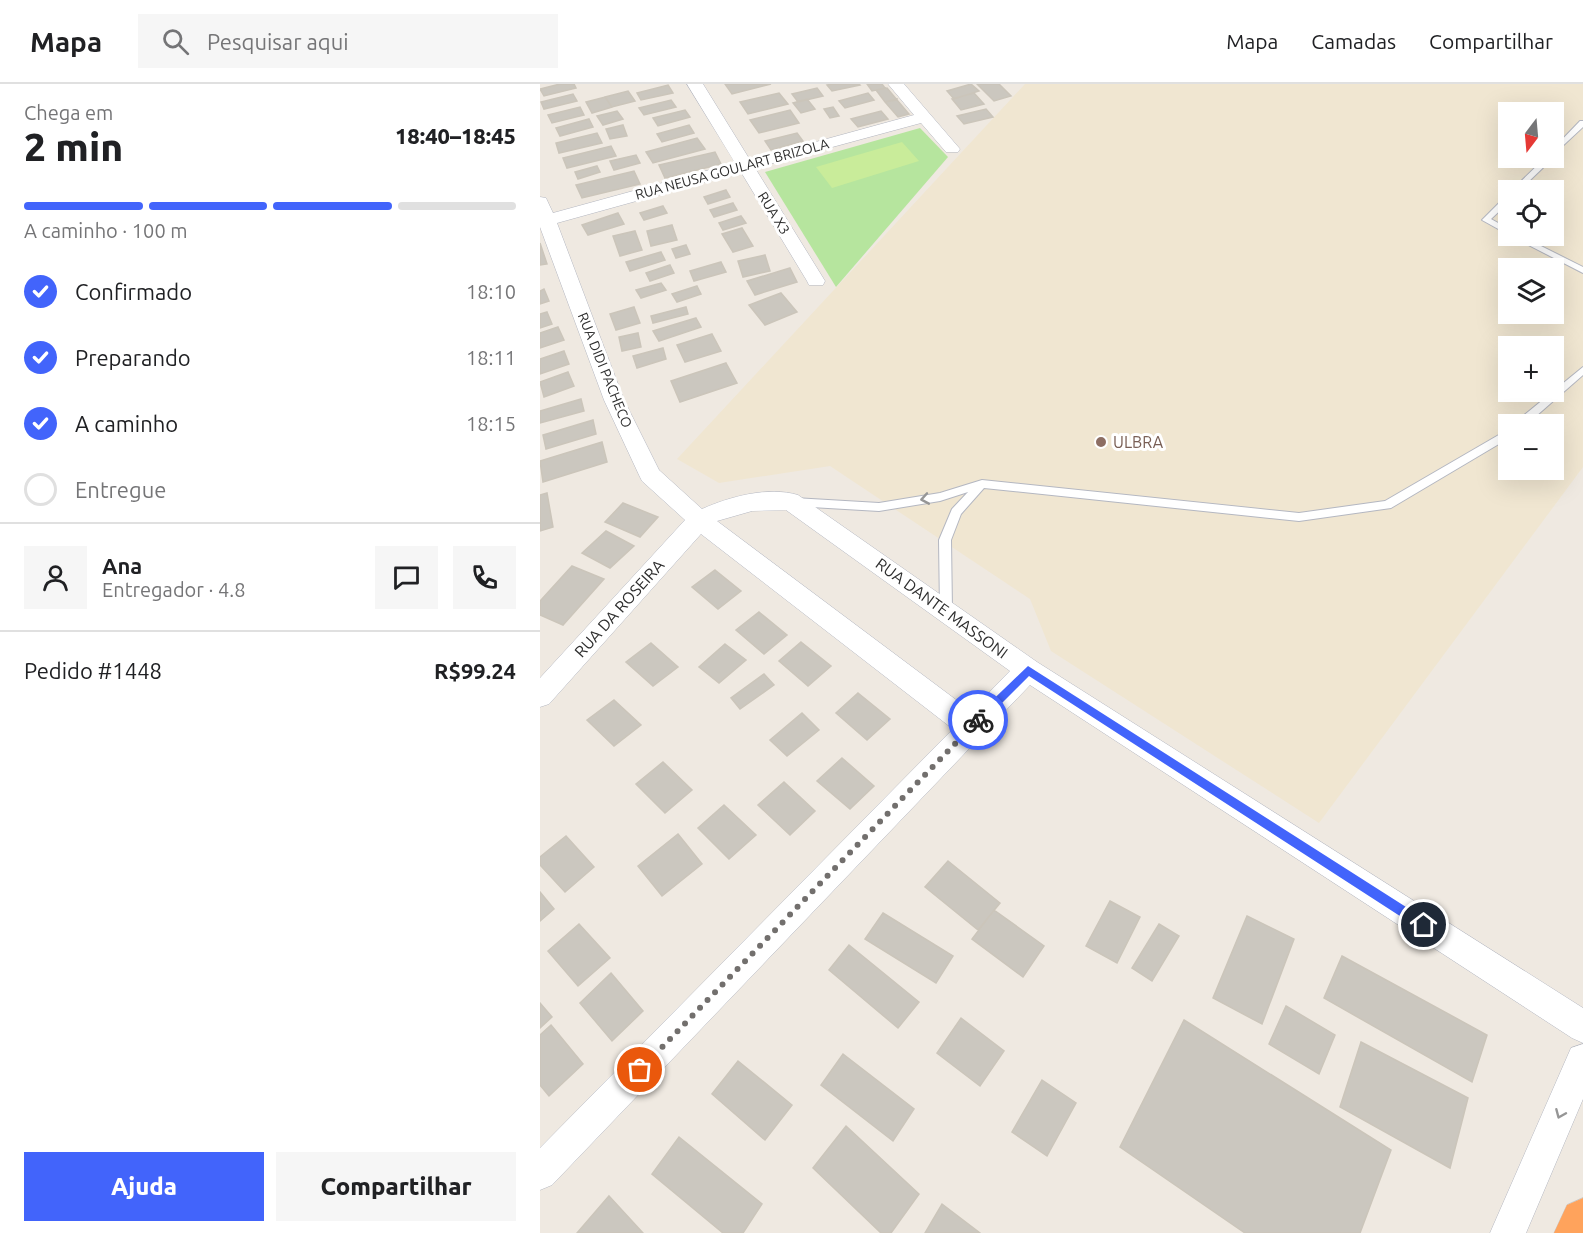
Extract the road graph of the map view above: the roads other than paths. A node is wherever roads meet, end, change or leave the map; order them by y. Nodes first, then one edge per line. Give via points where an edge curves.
1 (694, 84) edge
2 (896, 84) edge
3 (924, 117) junction
4 (1583, 123) edge
5 (1564, 142) edge
6 (952, 149) dead end
7 (744, 165) junction
8 (1539, 168) edge
9 (1526, 180) edge
10 (1498, 209) edge
11 (542, 215) edge
12 (1498, 226) edge
13 (1535, 246) edge
14 (1583, 270) edge
15 (816, 282) dead end
16 (1583, 370) edge
17 (1532, 414) edge
18 (1498, 439) edge
19 (982, 484) junction
20 (790, 501) junction
21 (699, 520) junction
22 (946, 610) junction
23 (1028, 670) junction
24 (540, 696) edge
25 (971, 727) junction
26 (1583, 1027) edge
27 (1583, 1060) edge
28 (540, 1173) edge
29 (1583, 1221) edge
30 (1508, 1233) edge
31 (1576, 1233) edge

1 - 7 street, RUA X3
2 - 3 street
3 - 6 street
3 - 7 street, RUA NEUSA GOULART BRIZOLA
4 - 5 lane
7 - 11 street, RUA NEUSA GOULART BRIZOLA
7 - 15 street, RUA X3
8 - 9 lane
10 - 12 lane via 1486,220
11 - 21 street, RUA DIDI PACHECO via 614,400 650,475
13 - 14 lane
16 - 17 lane
18 - 19 lane via 1387,505 1299,517
19 -> 20 lane via 879,507
19 - 22 lane via 956,512 945,540
20 - 21 street via 752,502
20 - 22 street, RUA DANTE MASSONI
21 - 24 street, RUA DA ROSEIRA
21 - 25 street
22 - 23 street, RUA DANTE MASSONI
23 - 25 street
23 - 26 street, RUA DANTE MASSONI
25 - 28 street
27 -> 30 street
29 - 31 highway

